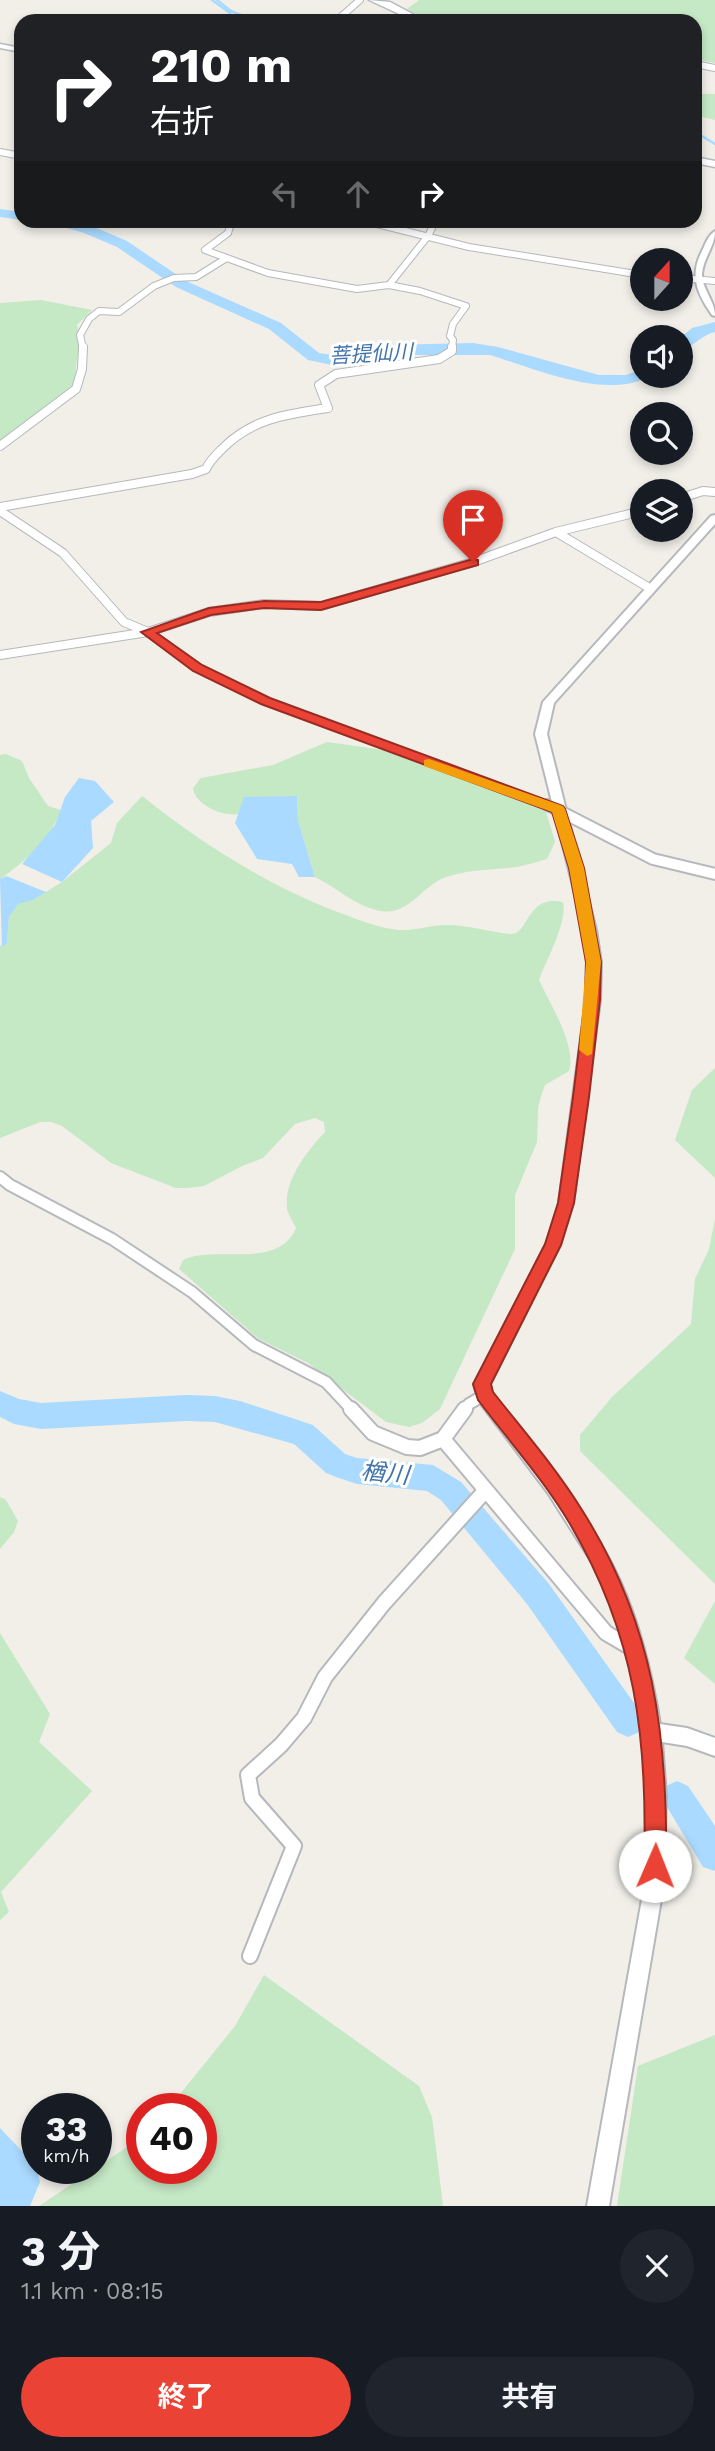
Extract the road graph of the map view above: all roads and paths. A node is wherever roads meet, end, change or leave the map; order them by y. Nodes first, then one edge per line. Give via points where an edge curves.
1 (360, 0) edge
2 (373, 0) edge
3 (344, 14) edge
4 (404, 14) edge
5 (230, 228) edge
6 (394, 228) edge
7 (432, 228) edge
8 (715, 234) edge
9 (428, 236) junction
10 (225, 259) junction
11 (630, 273) edge
12 (693, 278) edge
13 (697, 278) junction
14 (715, 281) edge
15 (389, 285) junction
16 (715, 313) edge
17 (0, 446) edge
18 (715, 492) edge
19 (693, 494) edge
20 (0, 509) edge
21 (630, 514) edge
22 (715, 518) edge
23 (556, 532) junction
24 (651, 589) junction
25 (148, 632) junction
26 (0, 655) edge
27 (558, 809) junction
28 (715, 874) edge
29 (0, 1177) edge
30 (484, 1395) junction
31 (443, 1439) junction
32 (485, 1490) junction
33 (635, 1650) junction
34 (652, 1732) junction
35 (715, 1747) edge
36 (250, 1956) dead end
37 (598, 2206) edge

1 - 3 street
2 - 4 main road via 393,4
5 - 10 street via 205,250
6 - 9 street
7 - 9 street
8 - 13 street via 698,265
9 - 11 street
9 - 15 street
10 - 15 street via 268,273 357,289
10 - 17 street via 196,277 182,275 155,285 119,312 99,311 89,319 80,335 85,346 76,389
12 - 13 street
13 - 14 street
13 - 16 street
15 - 20 street via 466,306 453,324 452,351 439,359 336,373 319,385 328,408 261,419 233,436 208,461 206,469 192,474
18 - 19 street
20 - 25 street via 63,553 124,622
21 - 23 street
22 - 24 street
23 - 24 street
23 - 25 street via 473,562 321,606 264,604 209,612
24 - 27 street via 549,702 541,734
25 - 26 street
25 - 27 street via 198,668 265,701
27 - 28 street via 653,859
27 - 30 street via 576,868 594,962 581,1097 566,1203 553,1245 489,1366 482,1384
29 - 31 street via 158,1268 254,1345 326,1381 373,1433 407,1447 420,1448
30 - 31 street via 469,1404
30 - 33 street via 577,1519 613,1586
31 - 32 street
32 - 33 street via 606,1633
32 - 36 street via 325,1676 296,1727 248,1775 251,1798 294,1846
33 - 34 street
34 - 35 street
34 - 37 street via 655,1866

